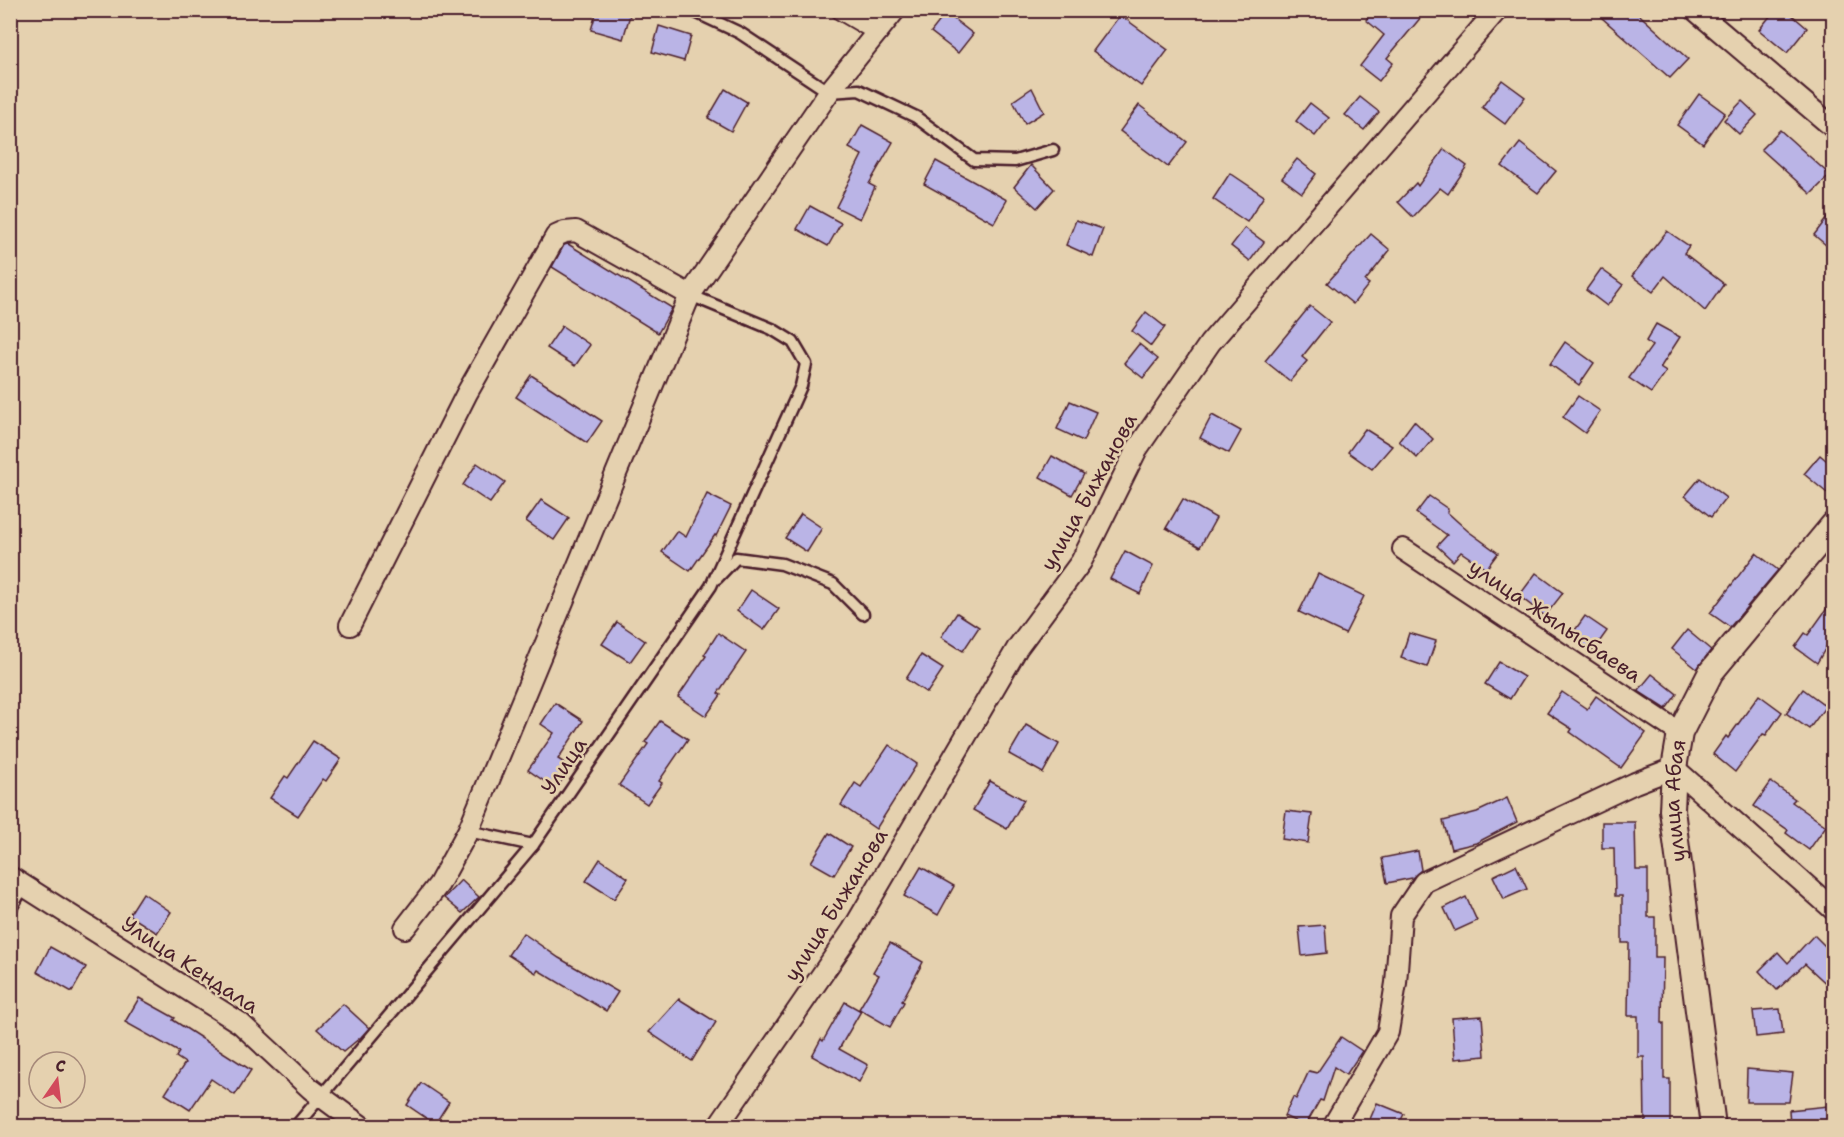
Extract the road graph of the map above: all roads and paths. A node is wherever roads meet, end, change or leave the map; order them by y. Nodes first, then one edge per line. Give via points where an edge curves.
1 (691, 10) edge
2 (842, 10) edge
3 (895, 10) edge
4 (1497, 10) edge
5 (1695, 10) edge
6 (878, 31) junction
7 (830, 92) junction
8 (1833, 128) edge
9 (1053, 150) dead end
10 (690, 295) junction
11 (1833, 524) edge
12 (1402, 549) dead end
13 (711, 586) junction
14 (863, 614) dead end
15 (350, 625) dead end
16 (1680, 733) junction
17 (1674, 768) junction
18 (468, 831) junction
19 (533, 845) junction
20 (17, 882) edge
21 (10, 910) edge
22 (1833, 910) edge
23 (405, 928) dead end
24 (321, 1096) junction
25 (296, 1126) edge
26 (361, 1126) edge
27 (718, 1126) edge
28 (1333, 1126) edge
29 (1713, 1126) edge

1 - 7 lane via 740,33
2 - 6 street
3 - 6 street
4 - 27 street, улица Бижанова via 1209,343 1137,449 1081,562 1018,647 852,931
5 - 8 street
6 - 7 street
7 - 9 lane via 859,90 906,112 974,160 1015,161
7 - 10 street
10 - 13 lane, Улица via 772,329 793,342 806,364 801,386
10 - 15 street via 576,231 556,236 467,393
10 - 18 street
11 - 16 street, улица Абая via 1711,672
12 - 16 street, улица Жылысбаева
13 - 14 lane via 736,558 782,564 833,584
13 - 19 lane, Улица
16 - 17 street, улица Абая
17 - 22 street
17 - 28 street via 1424,882 1401,916 1388,1032
17 - 29 street, улица Абая via 1672,810
18 - 19 lane
18 - 23 street via 440,884
19 - 24 lane, Улица
20 - 21 lane
20 - 24 street, Улица Кендала via 240,1023
24 - 25 lane, Улица
24 - 26 street, Улица Кендала

